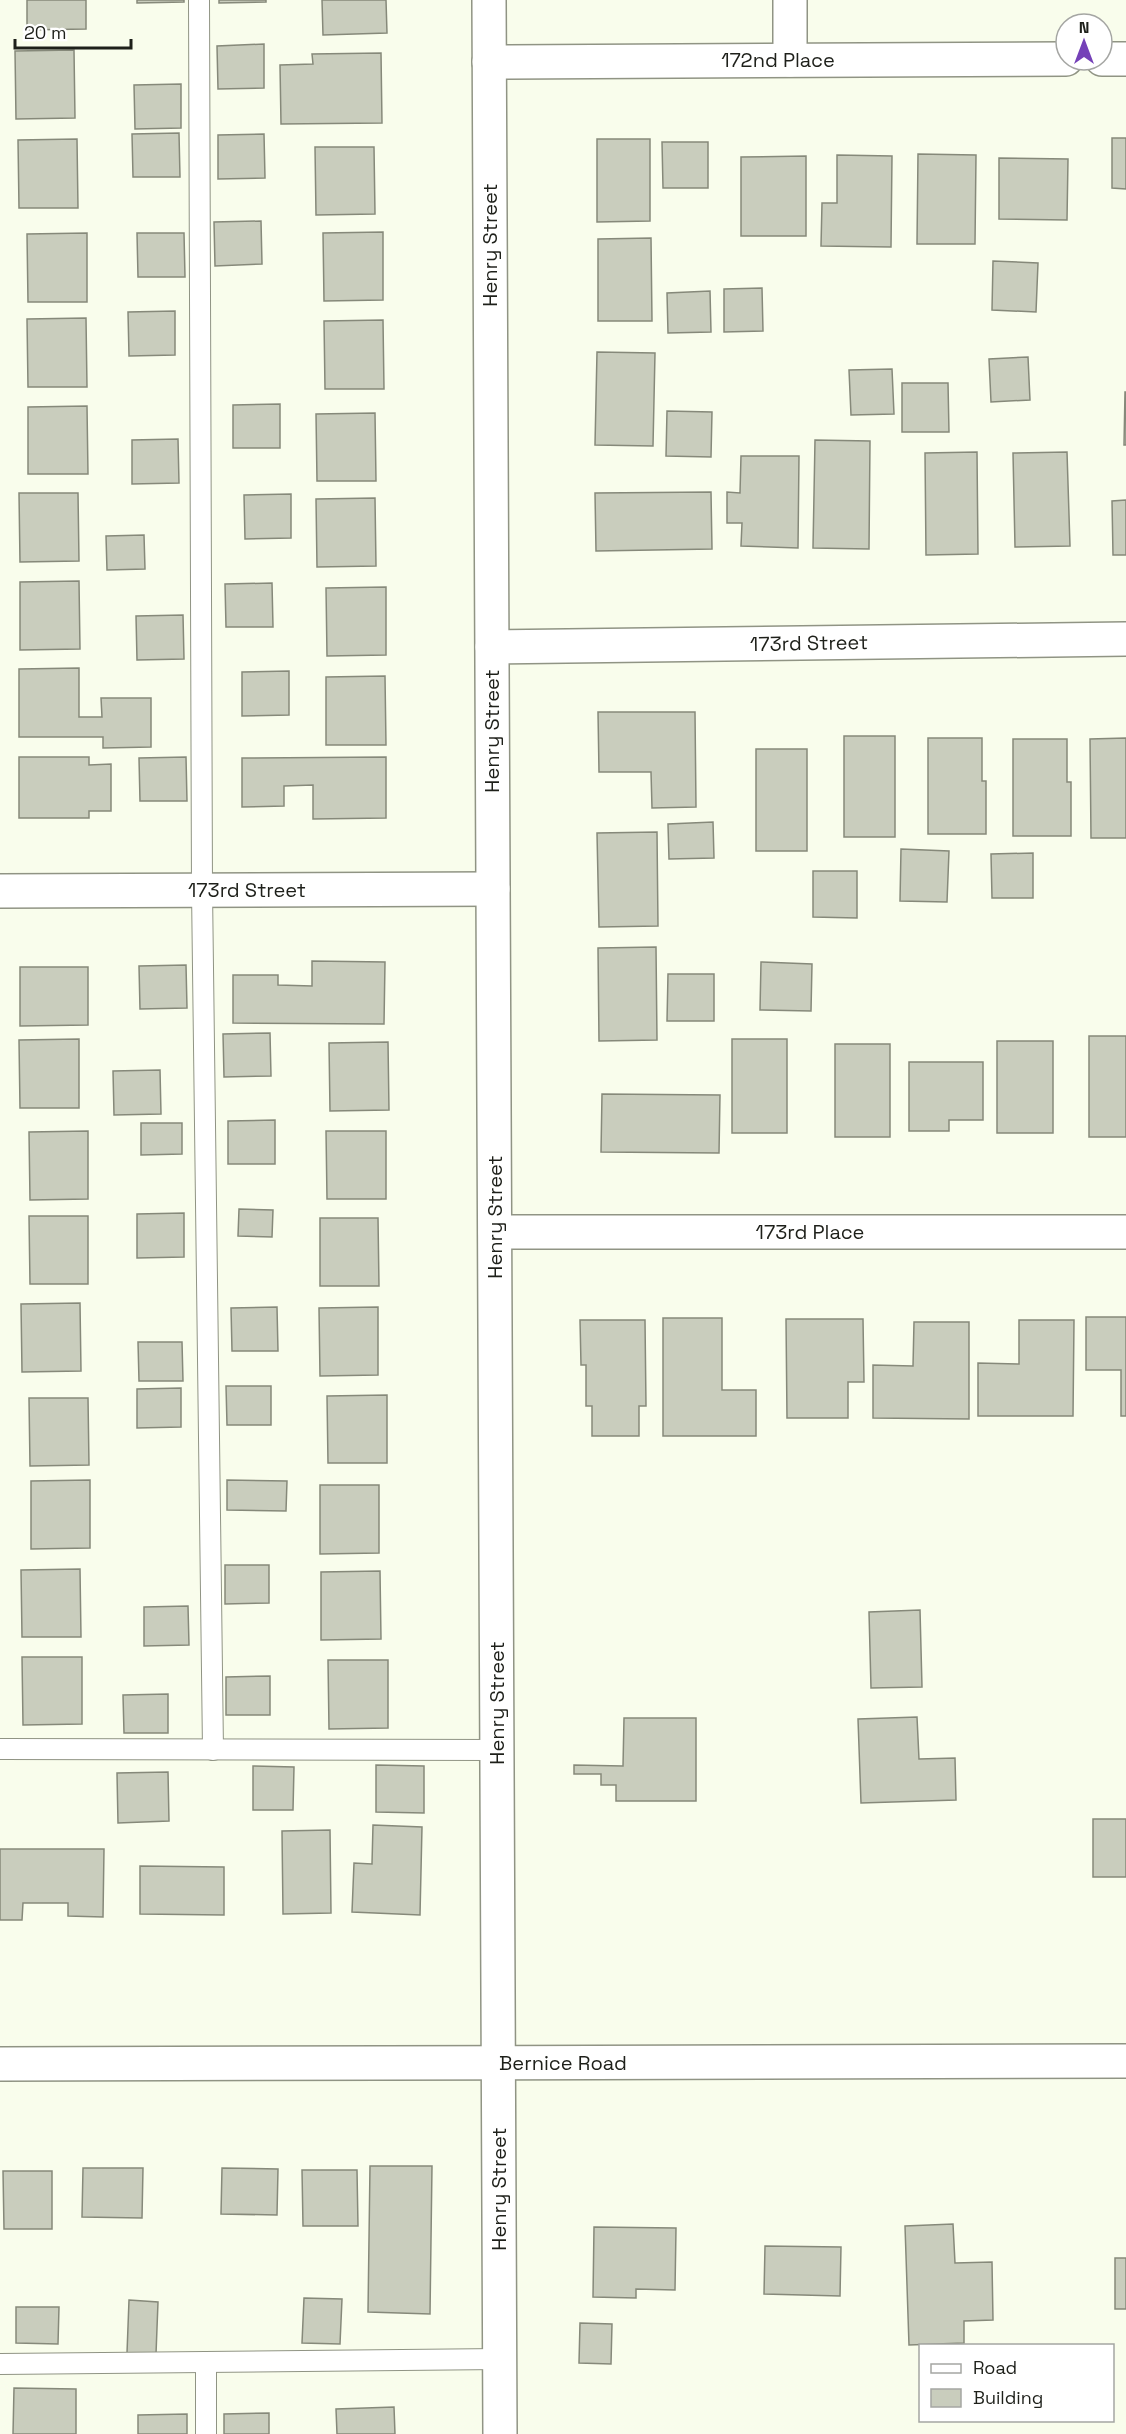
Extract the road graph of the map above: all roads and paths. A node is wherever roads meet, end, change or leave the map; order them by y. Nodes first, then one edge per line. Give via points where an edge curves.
1 (199, 0) edge
2 (489, 0) edge
3 (790, 0) edge
4 (1054, 59) edge
5 (790, 60) junction
6 (489, 62) junction
7 (1126, 639) edge
8 (492, 647) junction
9 (493, 889) junction
10 (202, 890) junction
11 (0, 891) edge
12 (495, 1232) junction
13 (1126, 1232) edge
14 (0, 1749) edge
15 (213, 1750) junction
16 (497, 1750) junction
17 (1126, 2061) edge
18 (498, 2063) junction
19 (0, 2064) edge
20 (500, 2360) junction
21 (206, 2362) junction
22 (0, 2364) edge
23 (206, 2434) edge
24 (500, 2434) edge

1 - 10 lane
2 - 6 street, Henry Street
3 - 5 street
4 - 5 street, 172nd Place
5 - 6 street, 172nd Place
6 - 8 street, Henry Street
7 - 8 street, 173rd Street
8 - 9 street, Henry Street
9 - 10 street, 173rd Street
9 - 12 street, Henry Street
10 - 11 street, 173rd Street
10 - 15 lane
12 - 13 street, 173rd Place
12 - 16 street, Henry Street
14 - 15 lane
15 - 16 lane
16 - 18 street, Henry Street
17 - 18 street, Bernice Road
18 - 19 street, Bernice Road
18 - 20 street, Henry Street
20 - 21 lane
20 - 24 street, Henry Street
21 - 22 lane
21 - 23 lane

